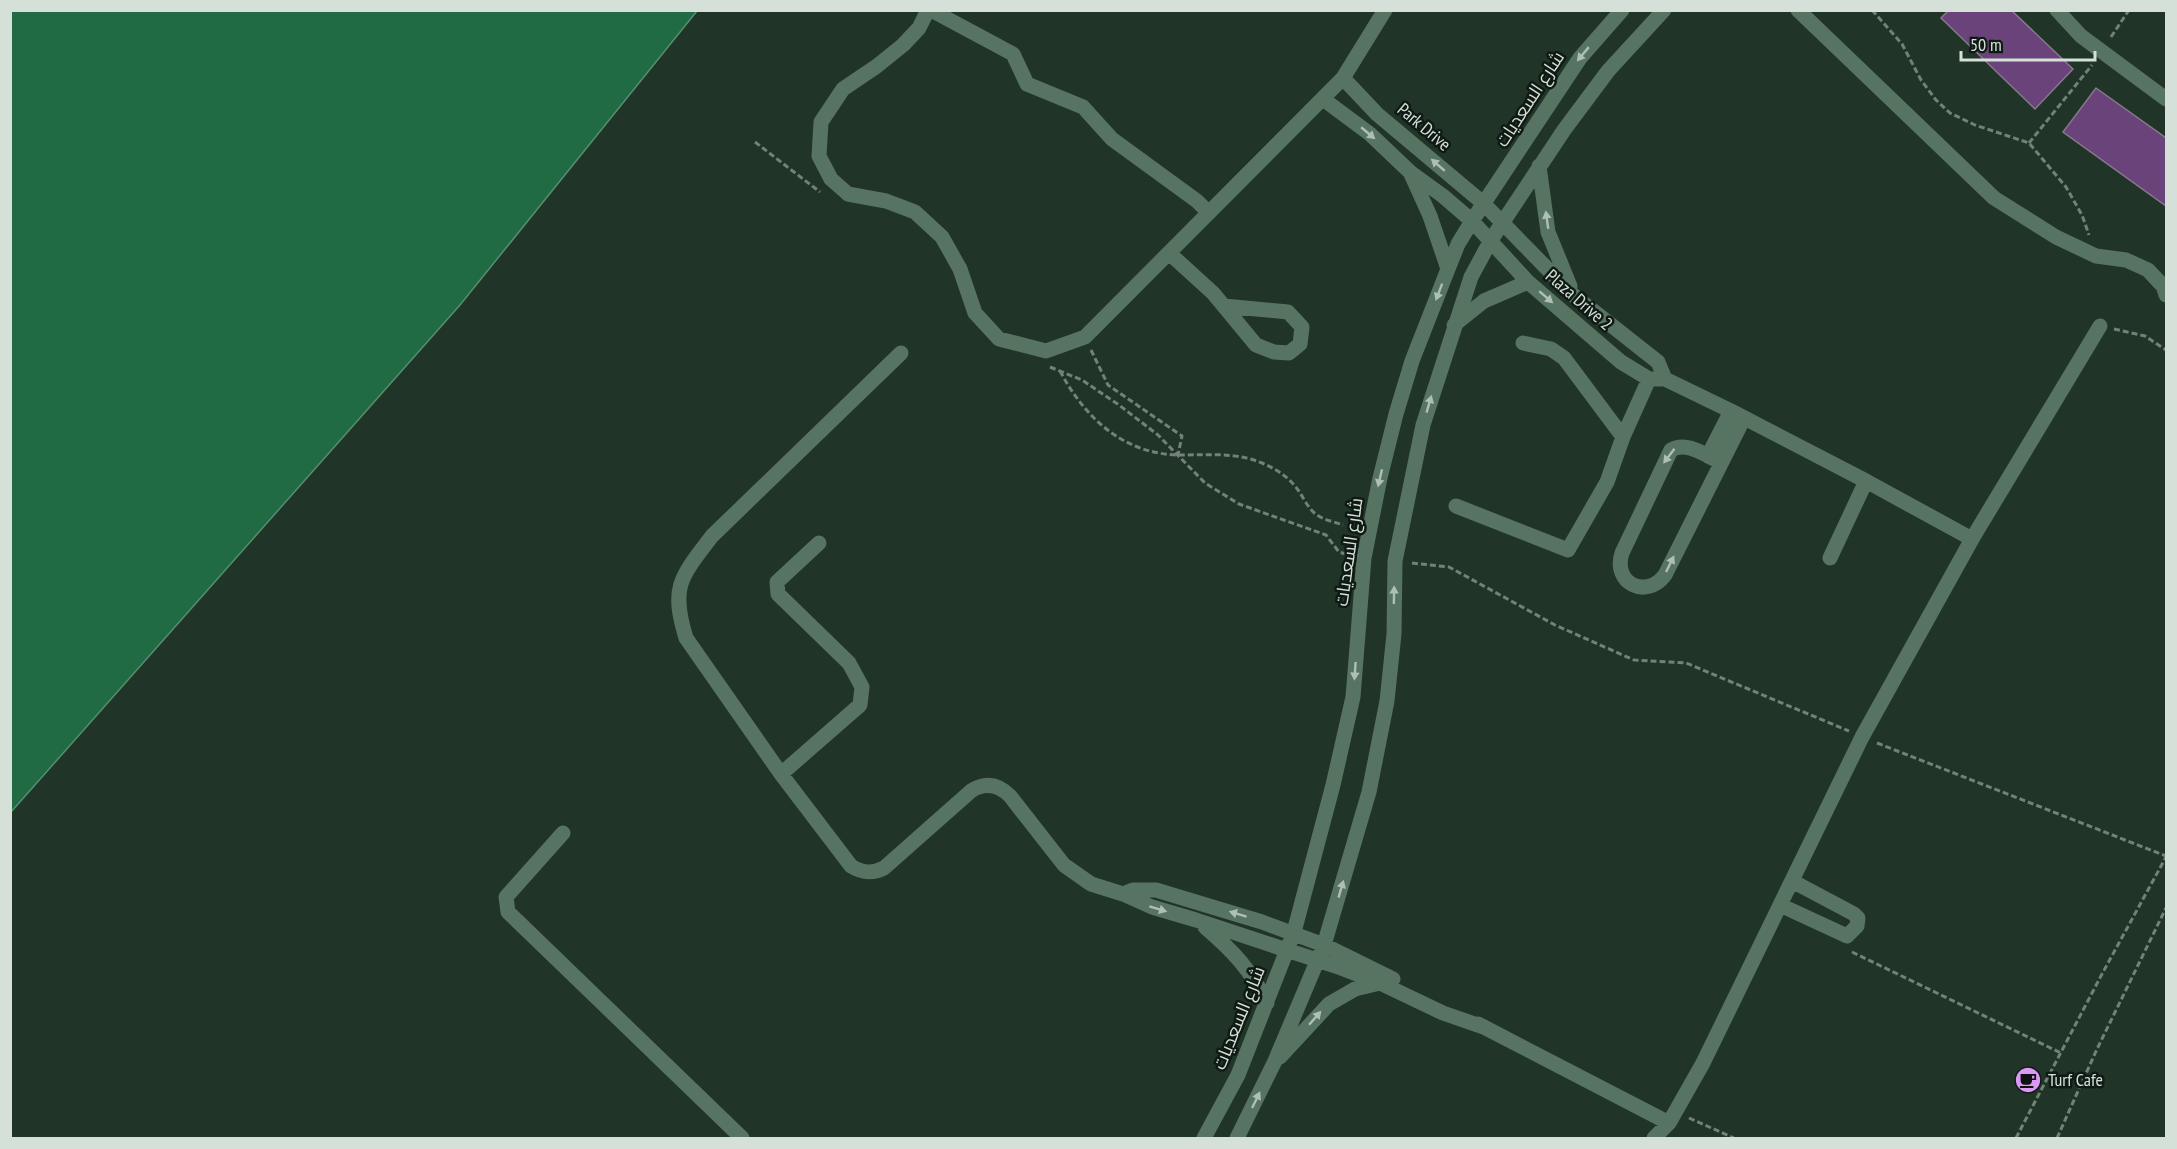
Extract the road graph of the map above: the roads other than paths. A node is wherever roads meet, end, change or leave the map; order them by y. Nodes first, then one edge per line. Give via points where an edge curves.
1 (930, 10) edge
2 (1385, 10) edge
3 (1664, 10) edge
4 (1798, 10) edge
5 (2057, 10) edge
6 (1620, 12) edge
7 (1343, 78) junction
8 (1323, 99) junction
9 (2166, 99) edge
10 (1539, 166) junction
11 (1410, 172) junction
12 (1483, 203) junction
13 (1209, 213) junction
14 (1472, 221) junction
15 (1503, 222) junction
16 (1491, 240) junction
17 (1169, 253) junction
18 (1448, 269) junction
19 (1528, 282) junction
20 (1573, 295) junction
21 (2166, 295) edge
22 (1224, 306) junction
23 (1454, 325) junction
24 (2100, 326) road end
25 (1522, 342) dead end
26 (901, 352) dead end
27 (1657, 379) junction
28 (1737, 414) junction
29 (1623, 437) junction
30 (1714, 459) junction
31 (1866, 481) junction
32 (1456, 506) dead end
33 (1972, 539) junction
34 (819, 543) dead end
35 (1830, 558) dead end
36 (781, 774) junction
37 (563, 833) dead end
38 (1792, 881) junction
39 (1123, 894) junction
40 (1780, 905) junction
41 (1196, 920) junction
42 (1294, 932) junction
43 (1324, 945) junction
44 (1287, 951) junction
45 (1318, 960) junction
46 (1380, 983) junction
47 (1267, 1003) junction
48 (1486, 1028) junction
49 (1275, 1061) junction
50 (1672, 1118) junction
51 (742, 1138) edge
52 (1204, 1138) edge
53 (1237, 1138) edge
54 (1654, 1138) edge

1 - 13 street via 1013,54 1027,84 1083,106 1112,140
1 - 17 street via 903,45 843,88 822,122 819,156 831,180 848,194 886,201 915,212 942,237 960,269 975,313 999,339 1046,351 1085,337
2 - 7 street
3 - 10 street via 1608,71
4 - 21 street via 1994,198 2056,237 2096,256 2126,260 2148,270
5 - 9 street via 2082,36
6 -> 12 street, شارع السعديات via 1580,58
7 - 8 street
12 -> 7 street, Park Drive via 1377,114
8 -> 11 street via 1370,134
8 - 13 street
10 - 15 street
20 -> 10 street via 1548,232
11 - 14 street
11 - 18 street
12 - 14 street, شارع السعديات
12 - 15 street, Park Drive
13 - 17 street
14 - 16 street, Plaza Drive 2
14 - 18 street, شارع السعديات
15 - 16 street
15 - 20 street, Plaza Drive 2
16 - 19 street, Plaza Drive 2
16 - 23 street via 1471,277
17 - 22 street
18 -> 42 street, شارع السعديات via 1412,361 1380,478 1364,558 1353,697
19 - 23 street via 1484,301
19 -> 27 street, Plaza Drive 2 via 1621,362
20 - 27 street, Plaza Drive 2 via 1658,362
22 - 22 street via 1256,345 1290,353 1300,344 1302,327 1288,312
43 -> 23 street via 1369,792 1387,701 1394,634 1395,561 1423,425
24 - 33 street
25 - 29 street via 1551,349 1564,357
26 - 36 street via 712,536 678,588 678,612 686,638
27 - 28 street, Plaza Drive 2
27 - 29 street
28 - 30 street
28 - 31 street, Plaza Drive 2
29 - 32 street via 1607,482 1568,550
30 -> 30 street via 1682,446 1667,456 1620,559 1621,572 1633,585 1651,586 1665,575
31 - 33 street, Plaza Drive 2
31 - 35 street
33 - 38 street via 1862,736
34 - 36 street via 777,582 778,594 849,663 862,687 860,705
36 - 39 street via 857,870 871,872 884,868 971,791 993,785 1010,796 1070,870 1091,884
37 - 51 street via 506,897 508,912
38 - 40 street
38 - 40 street via 1854,914 1857,926 1846,936
39 -> 41 street
42 -> 39 street via 1156,890
40 - 50 street
41 - 44 street
41 - 47 street via 1244,963
42 - 43 street
42 - 44 street, شارع السعديات
43 - 45 street
43 - 48 street
44 - 45 street
44 - 47 street, شارع السعديات
45 - 46 street
45 - 49 street
46 - 48 street
49 -> 46 street via 1329,1004 1355,989
47 - 52 street, شارع السعديات via 1238,1075
48 - 50 street
53 -> 49 street
50 - 54 street

